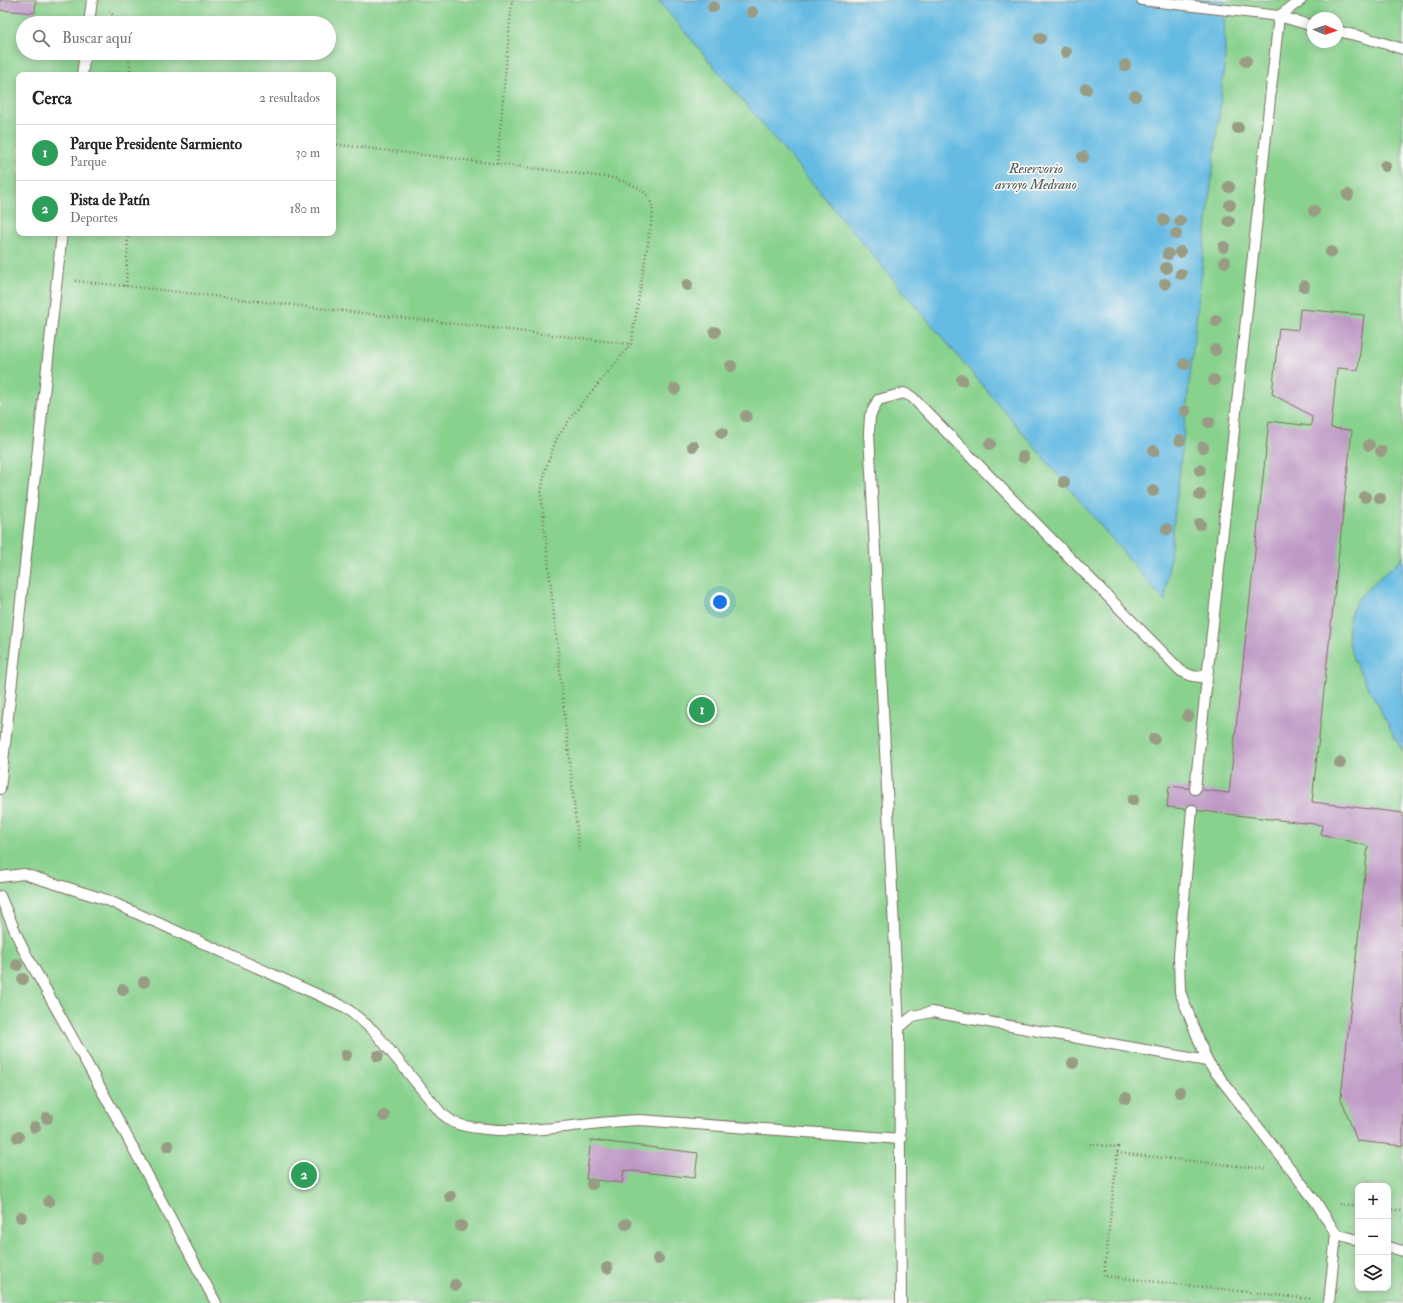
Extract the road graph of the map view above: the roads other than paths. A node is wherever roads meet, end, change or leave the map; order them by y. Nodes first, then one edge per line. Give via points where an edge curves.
1 (92, 0) edge
2 (1142, 0) edge
3 (1301, 0) edge
4 (90, 16) edge
5 (1279, 16) junction
6 (1307, 24) edge
7 (1343, 33) edge
8 (1403, 48) edge
9 (84, 60) edge
10 (82, 72) edge
11 (62, 236) edge
12 (1207, 672) junction
13 (0, 789) edge
14 (1195, 789) dead end
15 (1192, 810) dead end
16 (0, 878) edge
17 (0, 896) edge
18 (899, 1028) junction
19 (1207, 1061) junction
20 (901, 1139) junction
21 (1336, 1234) junction
22 (1355, 1239) edge
23 (1391, 1249) edge
24 (1403, 1251) edge
25 (1329, 1302) edge
26 (216, 1303) edge
27 (901, 1303) edge

1 - 4 lane
2 - 5 lane
3 - 5 lane
5 - 6 lane
5 - 12 lane
7 - 8 lane
9 - 10 lane
11 - 13 lane
12 - 14 lane
12 - 18 lane via 1201,677 1181,671 912,397 904,393 878,400 870,416 869,432
15 - 19 lane via 1179,954 1180,992
16 - 20 lane via 24,874 107,900 345,1007 374,1031 441,1113 454,1122 475,1128 515,1131 640,1120
17 - 26 lane via 22,947
18 - 19 lane via 913,1016 932,1012
18 - 20 lane
19 - 21 lane via 1316,1202
20 - 27 lane
21 - 22 lane
21 - 25 lane
23 - 24 lane

